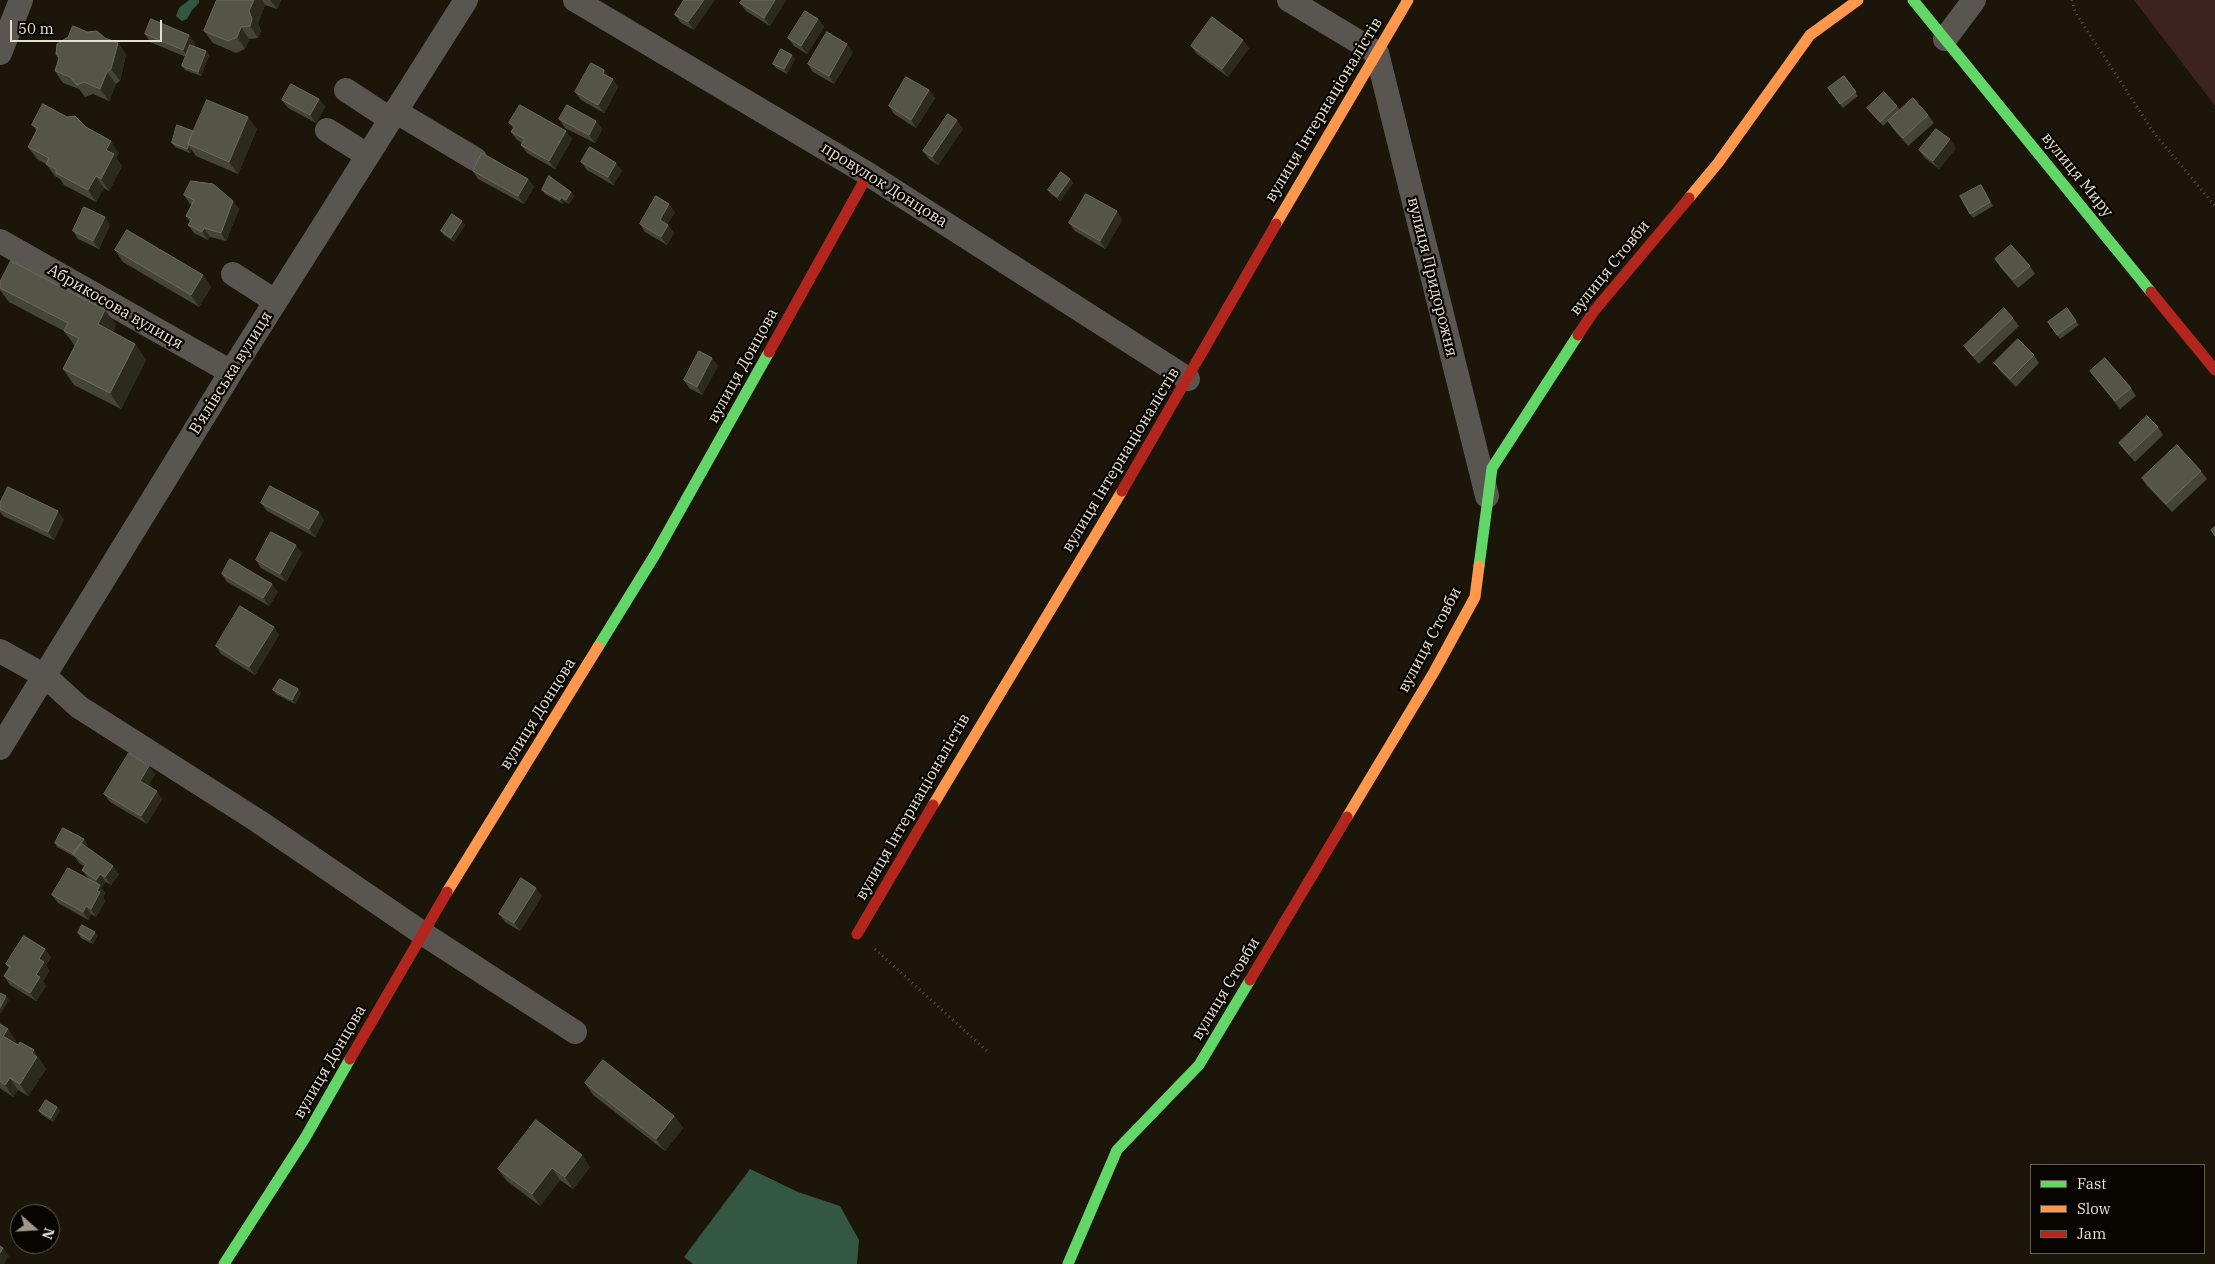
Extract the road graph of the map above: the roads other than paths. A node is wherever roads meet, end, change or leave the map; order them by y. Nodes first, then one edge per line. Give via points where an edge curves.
1 (21, 0) edge
2 (466, 0) edge
3 (1289, 0) edge
4 (1408, 0) edge
5 (1858, 0) edge
6 (1913, 0) edge
7 (1974, 0) edge
8 (577, 1) edge
9 (1945, 39) junction
10 (0, 53) edge
11 (1376, 53) junction
12 (346, 90) dead end
13 (392, 115) junction
14 (327, 130) dead end
15 (367, 155) junction
16 (475, 159) dead end
17 (868, 174) junction
18 (0, 241) edge
19 (234, 274) dead end
20 (275, 301) junction
21 (2215, 370) edge
22 (231, 372) junction
23 (1188, 379) junction
24 (1488, 500) junction
25 (0, 652) edge
26 (45, 676) junction
27 (0, 748) edge
28 (422, 933) junction
29 (858, 934) road end
30 (575, 1032) dead end
31 (224, 1264) edge
32 (1068, 1264) edge

1 - 10 street
2 - 13 street, В’ялівська вулиця
3 - 11 street
4 - 11 street, вулиця Інтернаціоналістів
5 - 24 street, вулиця Стовби via 1810,35 1718,163 1594,311 1492,468
6 - 9 street, вулиця Миру
7 - 9 street
8 - 17 street, провулок Донцова
9 - 21 street, вулиця Миру
11 - 23 street, вулиця Інтернаціоналістів
11 - 24 street, вулиця Придорожня
12 - 13 street
13 - 15 street, В’ялівська вулиця
13 - 16 street
14 - 15 street
15 - 20 street, В’ялівська вулиця
17 - 23 street, провулок Донцова
17 - 28 street, вулиця Донцова via 656,553
18 - 22 street, Абрикосова вулиця
19 - 20 street
20 - 22 street, В’ялівська вулиця
22 - 26 street, В’ялівська вулиця
23 - 29 street, вулиця Інтернаціоналістів
24 - 32 street, вулиця Стовби via 1475,597 1443,656 1199,1065 1117,1150
25 - 26 street
26 - 27 street, В’ялівська вулиця
26 - 28 street via 79,707 258,821
28 - 30 street
28 - 31 street, вулиця Донцова via 305,1138

